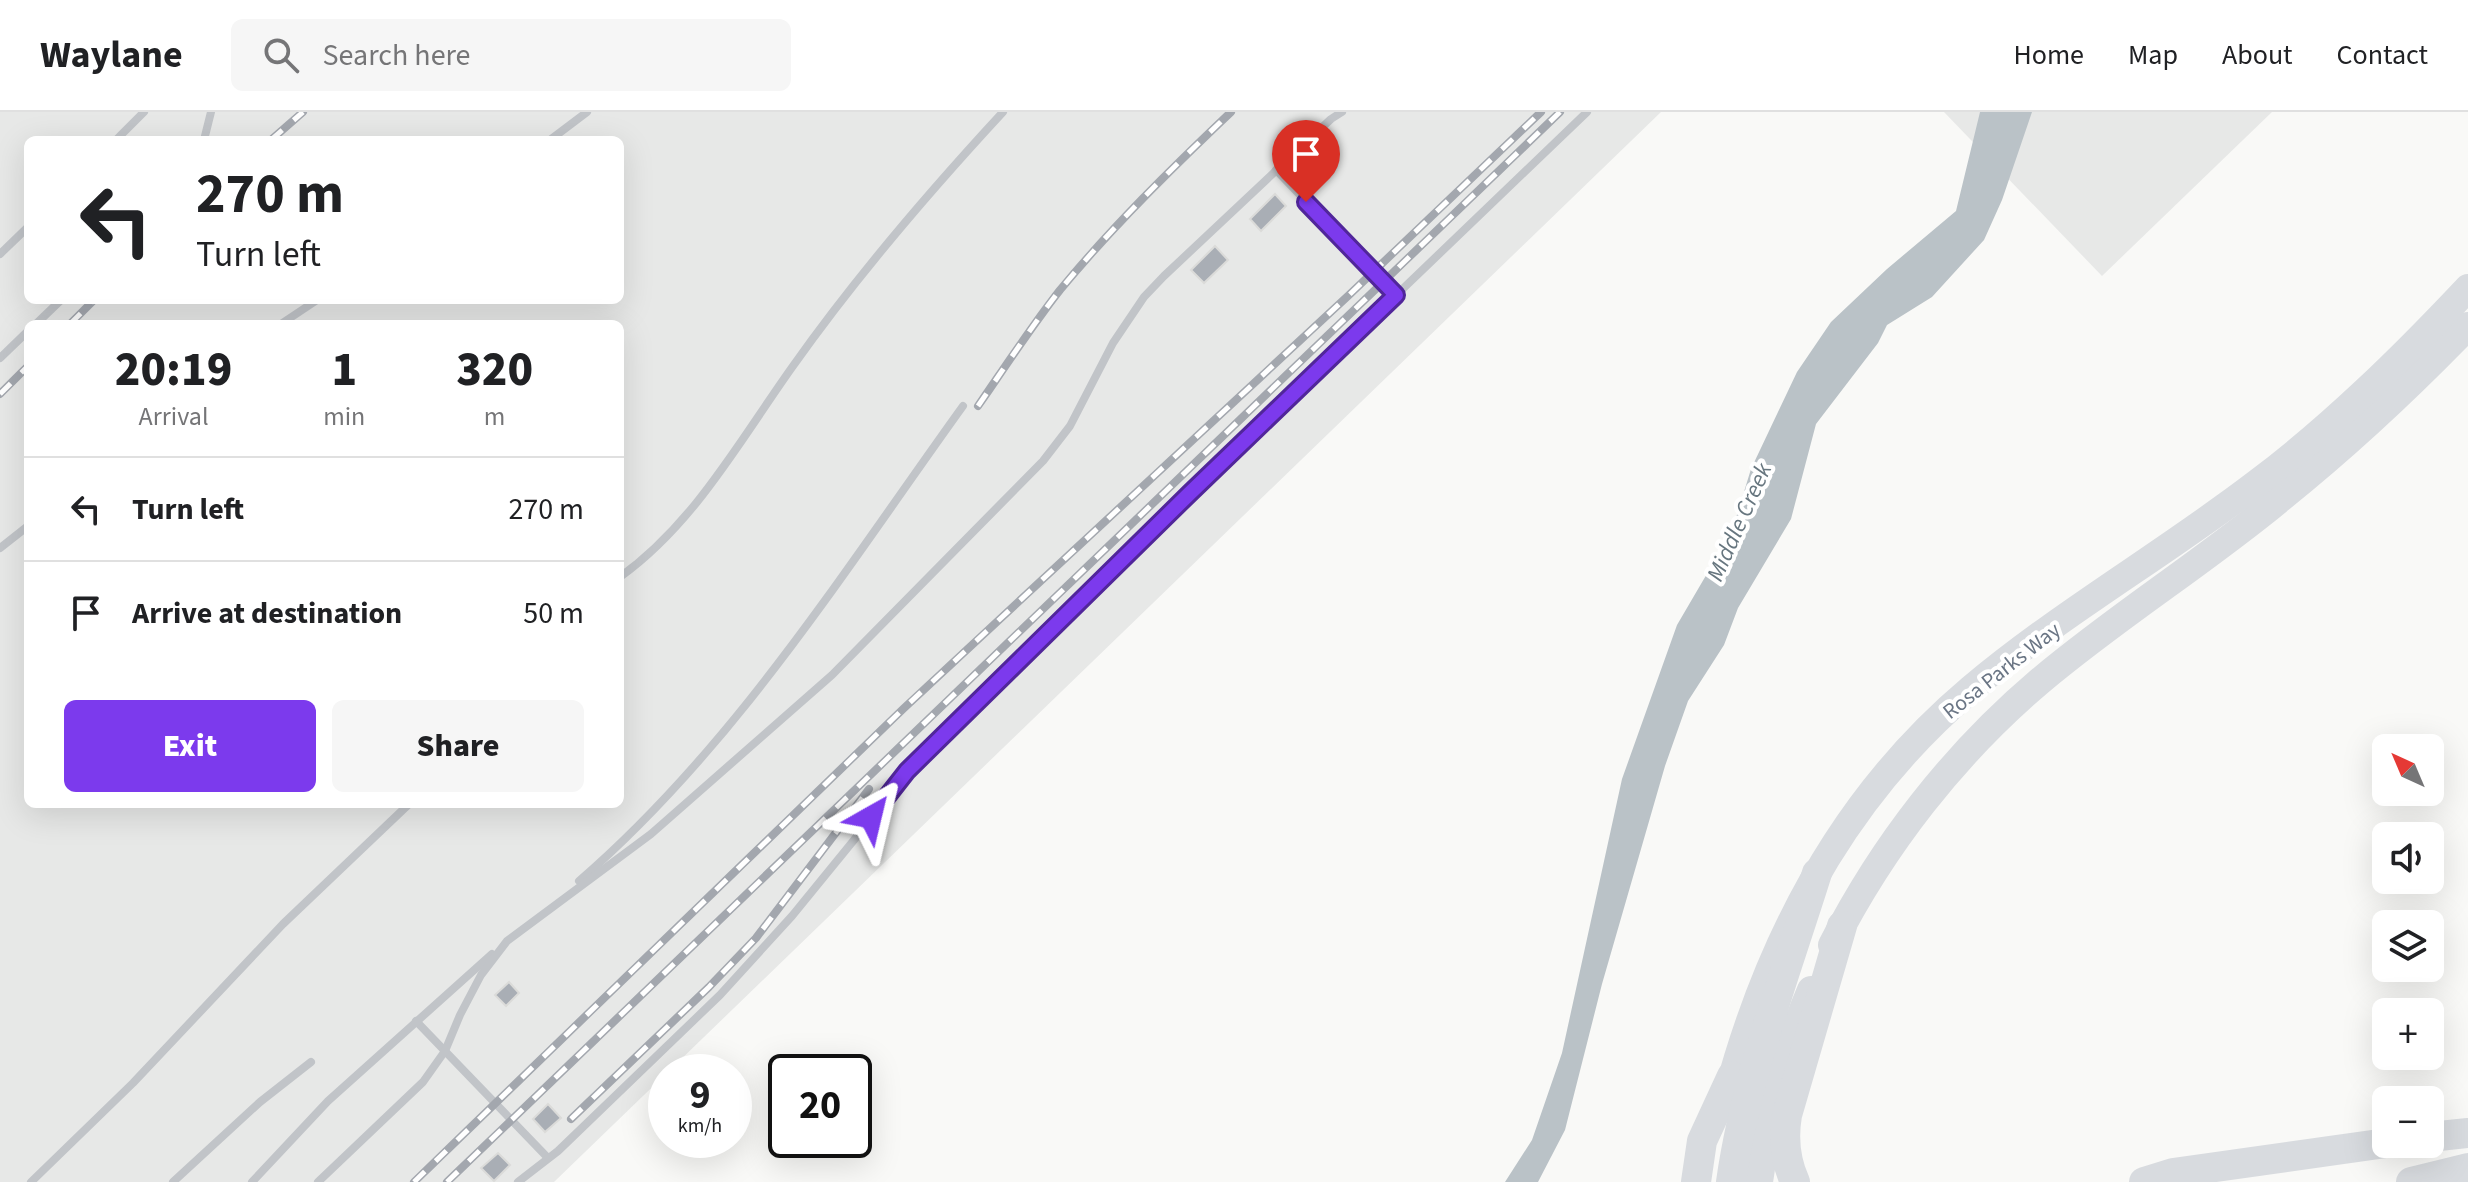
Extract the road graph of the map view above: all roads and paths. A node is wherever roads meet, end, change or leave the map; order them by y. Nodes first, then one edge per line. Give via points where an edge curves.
1 (144, 112) edge
2 (211, 112) edge
3 (587, 112) edge
4 (1003, 112) edge
5 (1342, 112) edge
6 (1587, 112) edge
7 (120, 136) edge
8 (205, 136) edge
9 (555, 136) edge
10 (1276, 170) junction
11 (24, 231) edge
12 (0, 254) edge
13 (2468, 288) edge
14 (1396, 295) junction
15 (57, 304) edge
16 (311, 304) edge
17 (40, 320) edge
18 (287, 320) edge
19 (2468, 326) edge
20 (24, 335) edge
21 (0, 358) edge
22 (963, 406) dead end
23 (24, 529) edge
24 (0, 548) edge
25 (624, 574) edge
26 (405, 808) edge
27 (1817, 873) junction
28 (1842, 926) junction
29 (507, 941) junction
30 (416, 1021) junction
31 (445, 1051) junction
32 (311, 1062) dead end
33 (1732, 1076) junction
34 (2468, 1133) edge
35 (2444, 1136) edge
36 (2372, 1145) edge
37 (548, 1158) junction
38 (2468, 1168) edge
39 (31, 1182) edge
40 (173, 1182) edge
41 (252, 1182) edge
42 (318, 1182) edge
43 (518, 1182) edge
44 (1696, 1182) edge
45 (1711, 1182) edge
46 (1731, 1182) edge
47 (1759, 1182) edge
48 (1795, 1182) edge
49 (2144, 1182) edge
50 (2411, 1182) edge

1 - 7 lane
2 - 8 lane
3 - 9 lane
4 - 25 lane via 851,290 707,491 665,539
5 - 10 lane
6 - 14 lane
10 - 14 lane
10 - 29 lane via 1144,297 1113,343 1070,426 1043,461 832,675 651,834
11 - 12 lane
13 - 27 highway, Rosa Parks Way via 2360,397 2291,456 1962,697 1885,776
14 - 37 lane via 907,771 792,916 720,995
15 - 17 lane
16 - 18 lane
19 - 28 highway, Rosa Parks Way via 2280,499 2008,710 1912,817
20 - 21 lane
22 - 29 lane via 753,698 635,830
23 - 24 lane
26 - 39 lane via 283,924
27 - 33 highway, Rosa Parks Way via 1763,982
27 - 46 highway via 1755,1066
28 - 47 highway, Rosa Parks Way via 1788,1054
28 - 48 highway via 1784,1131
29 - 30 lane
29 - 31 lane via 481,975
30 - 31 lane
30 - 41 lane via 328,1101
31 - 37 lane
31 - 42 lane via 423,1082
32 - 40 lane
33 - 44 highway via 1702,1141
33 - 45 highway, Rosa Parks Way
34 - 35 highway
36 - 49 highway via 2173,1173
37 - 43 lane
38 - 50 highway

